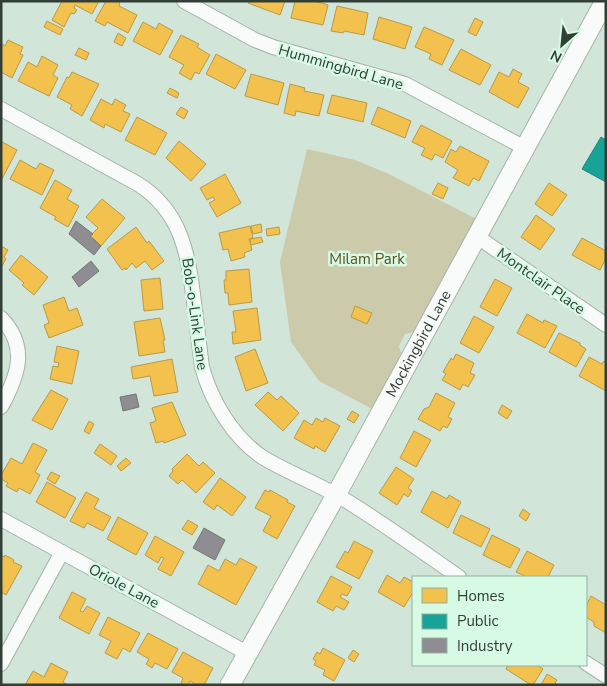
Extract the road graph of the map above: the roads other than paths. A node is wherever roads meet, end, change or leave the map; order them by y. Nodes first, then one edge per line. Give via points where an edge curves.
1 (184, 1) edge
2 (605, 1) edge
3 (1, 109) edge
4 (525, 148) junction
5 (476, 236) junction
6 (1, 318) edge
7 (606, 326) edge
8 (1, 407) edge
9 (336, 495) junction
10 (1, 519) edge
11 (62, 552) junction
12 (458, 576) edge
13 (247, 652) junction
14 (1, 664) edge
15 (587, 664) edge
16 (606, 676) edge
17 (230, 685) edge

1 - 4 street, Hummingbird Lane via 273,47 404,84
2 - 4 street, Mockingbird Lane
3 - 9 street, Bob-o-Link Lane via 131,180 160,202 184,245 202,367 217,406 258,453
4 - 5 street, Mockingbird Lane
5 - 7 street, Montclair Place
5 - 9 street, Mockingbird Lane
6 - 8 street via 13,335 18,360 14,381
9 - 12 street, Bob-o-Link Lane
9 - 13 street, Mockingbird Lane
10 - 11 street, Oriole Lane
11 - 13 street, Oriole Lane
11 - 14 street
13 - 17 street, Mockingbird Lane
15 - 16 street

